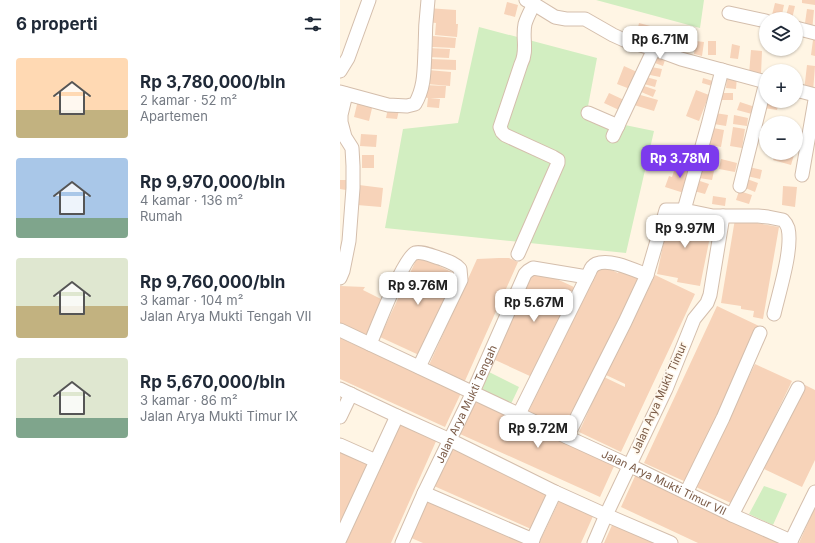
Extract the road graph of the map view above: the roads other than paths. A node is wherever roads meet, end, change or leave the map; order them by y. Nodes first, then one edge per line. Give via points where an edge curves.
1 (369, 0) edge
2 (428, 0) edge
3 (530, 2) edge
4 (729, 13) dead end
5 (759, 19) edge
6 (803, 30) edge
7 (815, 33) edge
8 (654, 49) junction
9 (722, 70) junction
10 (340, 71) edge
11 (759, 80) edge
12 (803, 92) edge
13 (343, 93) edge
14 (815, 95) edge
15 (815, 100) edge
16 (760, 108) edge
17 (588, 113) dead end
18 (802, 175) dead end
19 (740, 186) dead end
20 (684, 210) junction
21 (723, 216) junction
22 (518, 254) dead end
23 (647, 275) junction
24 (587, 277) junction
25 (340, 278) edge
26 (774, 314) dead end
27 (340, 330) edge
28 (760, 333) dead end
29 (370, 344) junction
30 (419, 367) junction
31 (798, 388) dead end
32 (345, 391) edge
33 (473, 392) junction
34 (518, 414) junction
35 (397, 416) junction
36 (340, 417) edge
37 (567, 437) junction
38 (450, 440) junction
39 (340, 445) edge
40 (376, 461) junction
41 (629, 465) junction
42 (555, 492) junction
43 (815, 492) edge
44 (424, 493) junction
45 (686, 493) junction
46 (606, 515) junction
47 (732, 515) junction
48 (340, 539) edge
49 (532, 541) edge
50 (404, 542) edge
51 (790, 542) edge
52 (594, 543) edge
53 (671, 543) edge

1 - 10 street via 348,58
2 - 13 street via 423,84 415,104 388,104
3 - 8 street via 555,17 584,19 624,40
3 - 22 street via 525,24 524,59 500,127 505,135 553,157 558,163
4 - 5 street
6 - 7 street
8 - 9 street
8 - 17 street via 616,131
9 - 11 street
9 - 20 street
12 - 14 street
13 - 25 street via 341,122 344,137 352,148 353,188 349,241
15 - 18 street
16 - 19 street
20 - 21 street
20 - 23 street via 666,210
21 - 26 street via 768,216 783,220 788,227 787,256
21 - 41 street, Jalan Arya Mukti Timur via 707,303 694,319 666,389
23 - 24 street via 609,263 596,264
23 - 37 street
24 - 33 street, Jalan Arya Mukti Tengah via 534,268 528,271
24 - 34 street
27 - 29 street, Jalan Arya Mukti Timur VII
28 - 45 street via 723,418
29 - 30 street, Jalan Arya Mukti Timur VII
29 - 30 street via 411,255 416,252 424,253 456,265 460,270 461,280
30 - 33 street, Jalan Arya Mukti Timur VII
31 - 47 street
32 - 35 street
32 - 36 street
33 - 34 street, Jalan Arya Mukti Timur VII
33 - 38 street, Jalan Arya Mukti Tengah
34 - 37 street, Jalan Arya Mukti Timur VII
35 - 38 street
35 - 40 street
37 - 41 street, Jalan Arya Mukti Timur VII
38 - 42 street
38 - 44 street, Jalan Arya Mukti Tengah
39 - 40 street
40 - 48 street
41 - 45 street, Jalan Arya Mukti Timur VII
41 - 46 street, Jalan Arya Mukti Timur
42 - 46 street
42 - 49 street
43 - 51 street
44 - 49 street
44 - 50 street, Jalan Arya Mukti Tengah
45 - 47 street, Jalan Arya Mukti Timur VII
46 - 52 street, Jalan Arya Mukti Timur
46 - 53 street
47 - 51 street, Jalan Arya Mukti Timur VII

